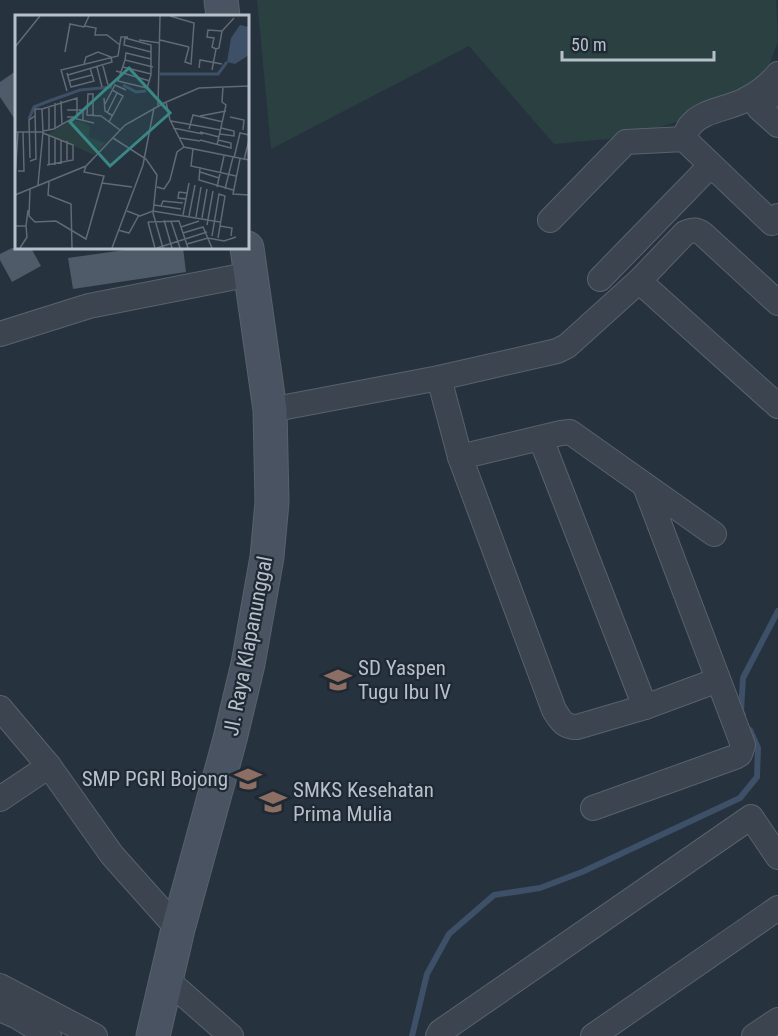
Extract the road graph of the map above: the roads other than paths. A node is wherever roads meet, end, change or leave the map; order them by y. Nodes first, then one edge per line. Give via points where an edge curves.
1 (221, 0) edge
2 (223, 15) edge
3 (778, 74) edge
4 (778, 88) edge
5 (754, 103) junction
6 (778, 124) edge
7 (684, 139) junction
8 (711, 165) junction
9 (550, 220) dead end
10 (776, 223) edge
11 (249, 261) edge
12 (600, 279) dead end
13 (639, 280) junction
14 (778, 303) edge
15 (0, 334) edge
16 (439, 378) junction
17 (778, 406) edge
18 (270, 410) junction
19 (541, 439) junction
20 (460, 457) junction
21 (645, 486) junction
22 (714, 534) dead end
23 (718, 681) junction
24 (645, 706) junction
25 (0, 708) edge
26 (49, 766) junction
27 (0, 799) edge
28 (593, 808) dead end
29 (778, 857) edge
30 (778, 908) edge
31 (178, 929) junction
32 (166, 979) junction
33 (0, 986) edge
34 (0, 1008) edge
35 (778, 1020) edge
36 (49, 1036) edge
37 (95, 1036) edge
38 (153, 1036) edge
39 (231, 1036) edge
40 (438, 1036) edge
41 (593, 1036) edge
42 (754, 1036) edge

1 - 2 street
3 - 5 street
4 - 5 street
5 - 6 street
5 - 7 street via 700,118 689,126
7 - 8 street
7 - 9 street via 626,142
8 - 10 street
8 - 12 street
11 - 15 street
11 - 18 street, Jl. Raya Klapanunggal
13 - 14 street via 692,230 698,231
13 - 16 street via 557,351
13 - 17 street
16 - 18 street
16 - 20 street
18 - 31 street, Jl. Raya Klapanunggal via 272,502 248,664
19 - 20 street
19 - 21 street via 570,432
19 - 24 street
20 - 24 street via 554,710 563,724 577,727
21 - 22 street
21 - 23 street
23 - 24 street
23 - 28 street via 742,740 740,754
25 - 26 street
26 - 27 street
26 - 31 street via 112,855
29 - 40 street via 751,818
30 - 41 street
31 - 32 street, Jl. Raya Klapanunggal
32 - 38 street, Jl. Raya Klapanunggal
32 - 39 street
33 - 37 street
34 - 36 street
35 - 42 street

